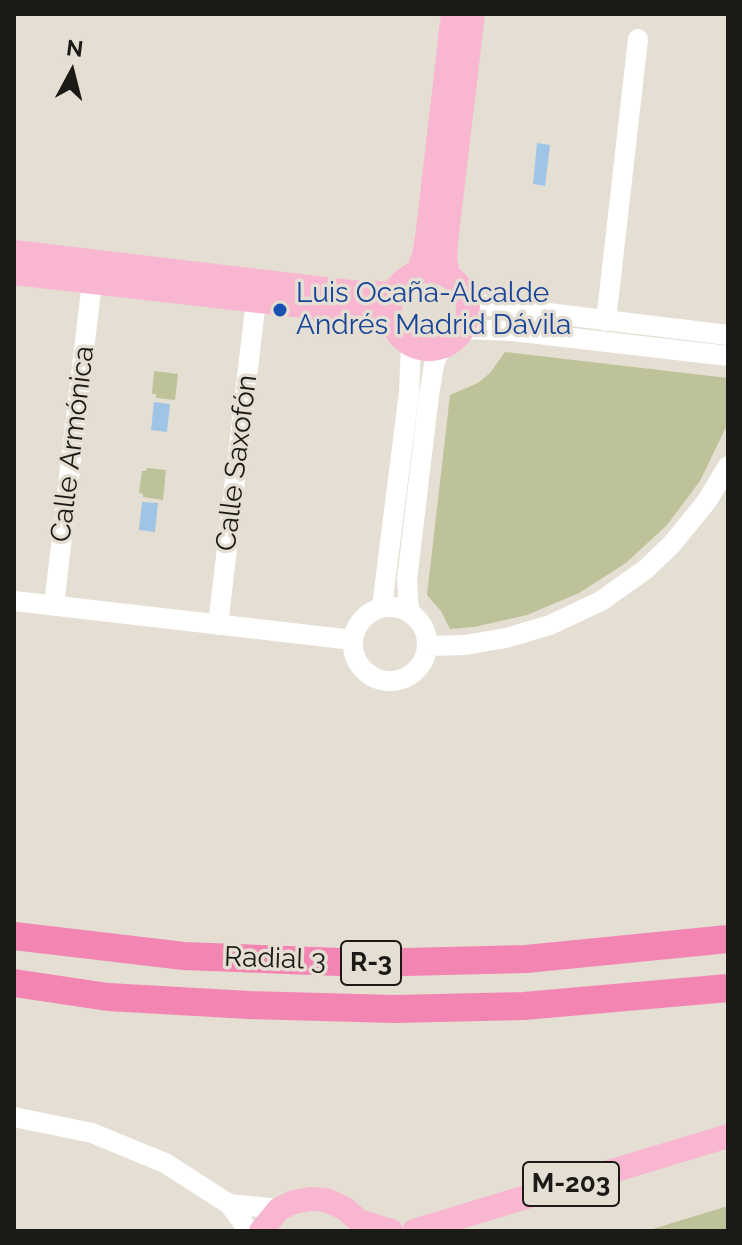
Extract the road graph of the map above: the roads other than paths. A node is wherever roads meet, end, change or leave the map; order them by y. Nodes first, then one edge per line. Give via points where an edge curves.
1 (453, 14) edge
2 (473, 14) edge
3 (638, 39) dead end
4 (14, 252) edge
5 (418, 272) junction
6 (14, 273) edge
7 (448, 275) junction
8 (92, 282) junction
9 (393, 294) junction
10 (256, 300) junction
11 (468, 300) junction
12 (391, 320) junction
13 (606, 321) junction
14 (464, 329) junction
15 (728, 335) edge
16 (411, 345) junction
17 (440, 348) junction
18 (728, 356) edge
19 (728, 466) edge
20 (14, 601) edge
21 (54, 605) junction
22 (382, 607) junction
23 (409, 612) junction
24 (218, 625) junction
25 (353, 640) junction
26 (427, 646) junction
27 (14, 936) edge
28 (728, 939) edge
29 (14, 983) edge
30 (728, 988) edge
31 (14, 1117) edge
32 (728, 1136) edge
33 (229, 1204) junction
34 (279, 1209) junction
35 (362, 1226) edge
36 (249, 1231) edge
37 (261, 1231) edge
38 (391, 1231) edge
39 (414, 1231) edge

1 - 5 main road via 428,230
2 - 7 main road via 447,233
3 - 13 street
4 - 9 main road
5 - 7 main road
5 - 9 main road
6 - 8 main road
7 - 11 main road
8 - 10 main road
8 - 21 street, Calle Armónica
9 - 12 main road
10 - 12 main road
10 - 24 street, Calle Saxofón
11 - 13 street
11 - 14 main road
12 - 16 main road
13 - 15 street
14 - 17 main road
14 - 18 street
16 - 17 main road
16 - 22 street
17 - 23 street via 429,395 407,580
19 - 26 street via 672,544 601,601 518,635
20 - 21 street
21 - 24 street
22 - 23 street
22 - 25 street via 362,619
23 - 26 street via 425,630
24 - 25 street
25 - 26 street via 360,666 374,678 392,681 416,670
27 - 28 highway, Radial 3 / R-3 via 184,956 366,963 526,959
29 - 30 highway, Radial 3 / R-3 via 108,997 394,1009 524,1006
31 - 33 street via 92,1133 165,1163
32 - 39 main road, M-203
33 - 34 street
33 - 36 street
34 - 35 main road via 294,1202 326,1200 344,1208
34 - 37 main road
35 - 38 main road

